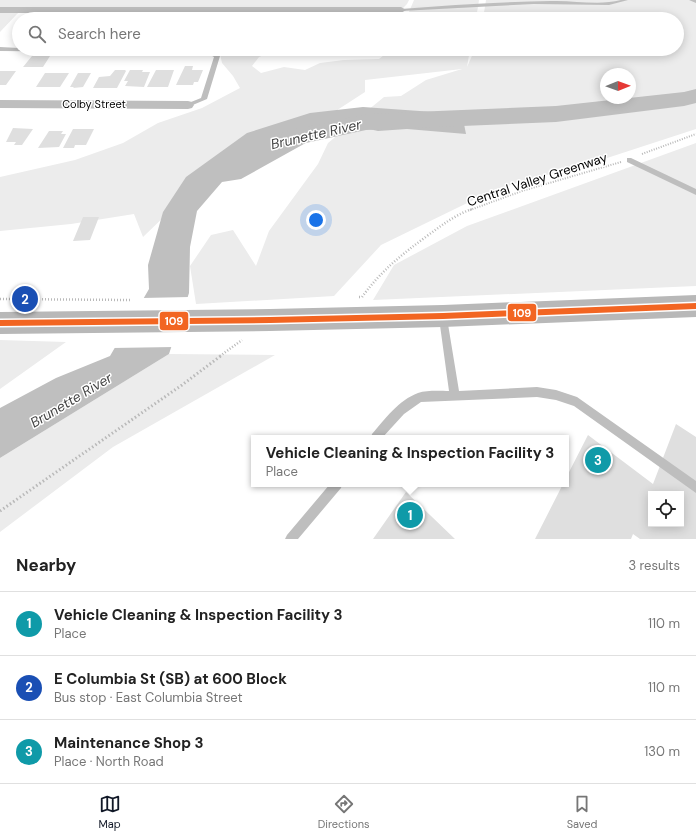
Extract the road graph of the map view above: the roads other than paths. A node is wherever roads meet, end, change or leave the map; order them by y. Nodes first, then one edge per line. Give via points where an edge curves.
1 (626, 0) edge
2 (691, 0) edge
3 (696, 2) edge
4 (0, 10) edge
5 (401, 10) joint
6 (0, 49) edge
7 (12, 49) edge
8 (217, 56) edge
9 (0, 104) edge
10 (188, 105) joint
11 (629, 160) road end
12 (696, 192) edge
13 (696, 306) edge
14 (443, 316) junction
15 (0, 323) edge
16 (455, 396) junction
17 (379, 435) edge
18 (334, 487) edge
19 (696, 488) edge
20 (291, 539) edge

1 - 5 lane via 603,4 546,2
2 - 3 lane
4 - 5 street
6 - 7 lane
8 - 10 lane via 204,99
9 - 10 street, Colby Street
11 - 12 lane
13 - 14 main road
14 - 15 main road via 200,321 131,311
14 - 16 lane
16 - 17 lane via 420,397 397,413
16 - 19 lane via 537,392 577,402
18 - 20 lane

